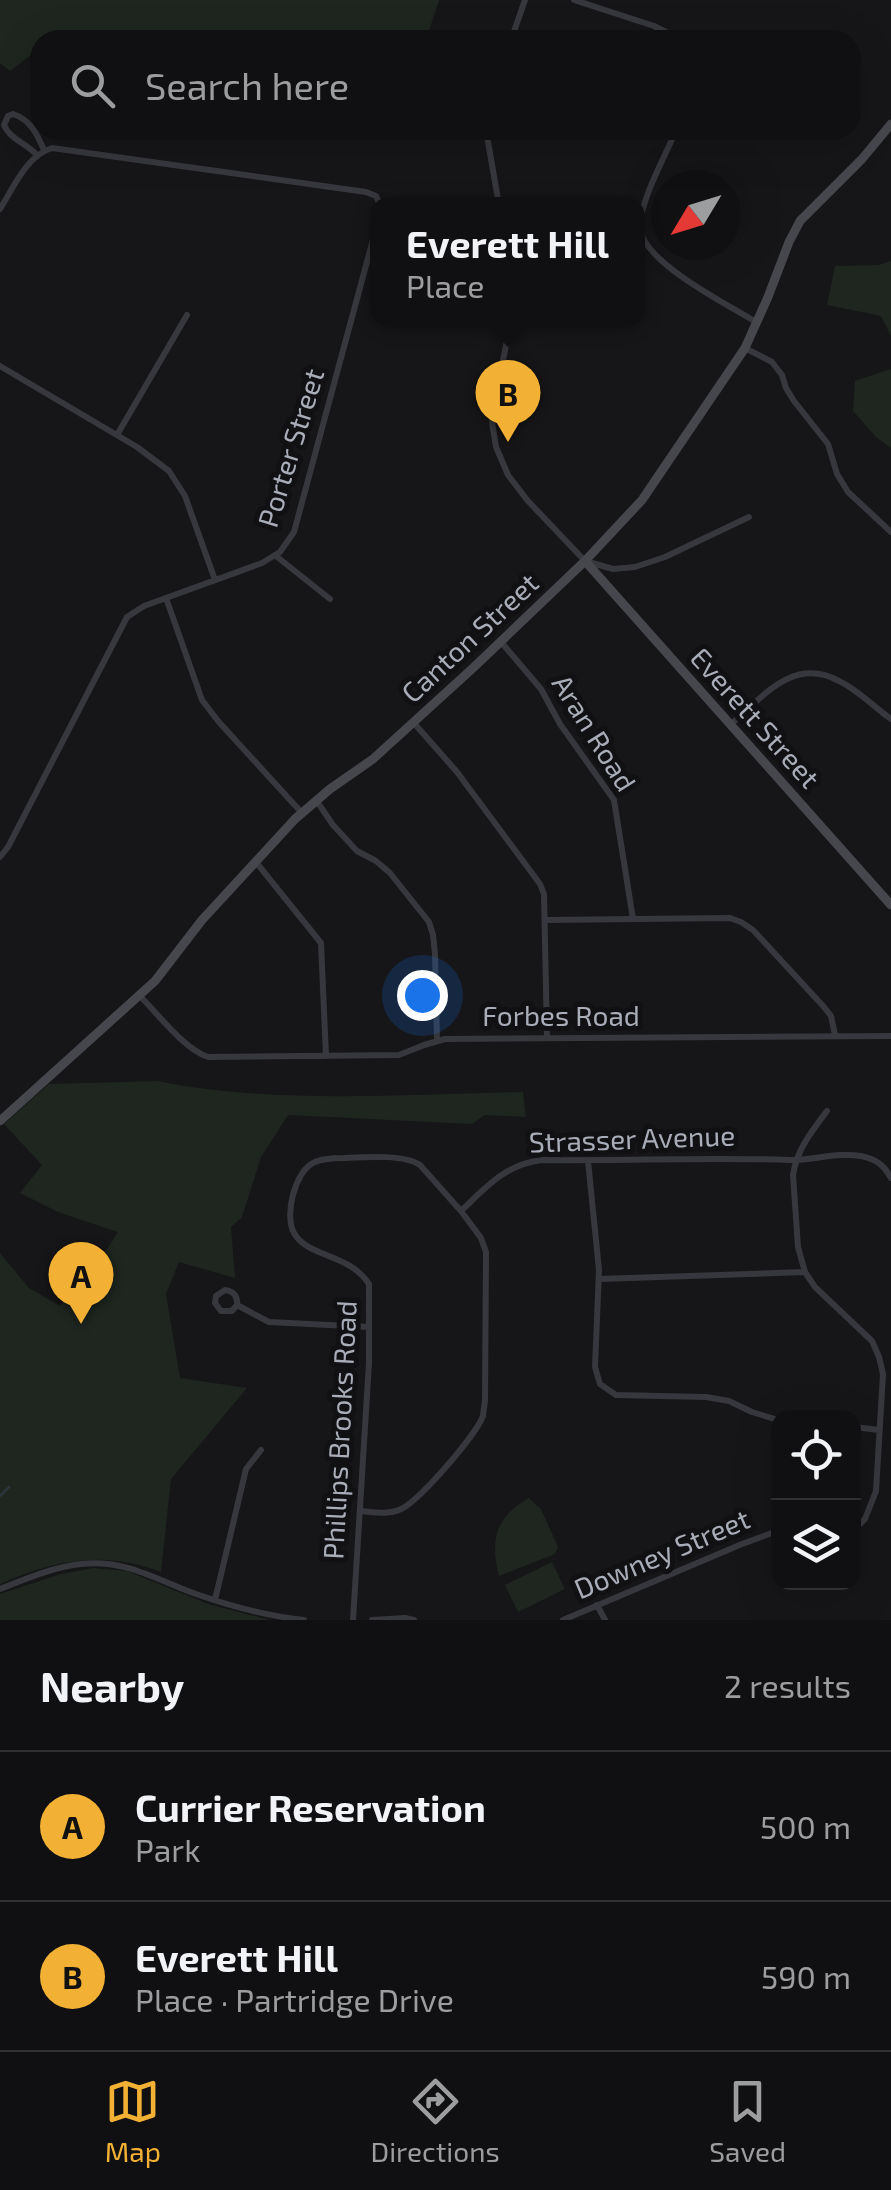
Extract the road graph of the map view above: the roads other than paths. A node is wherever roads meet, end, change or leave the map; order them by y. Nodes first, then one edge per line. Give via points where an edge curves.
1 (525, 0) edge
2 (574, 0) edge
3 (514, 30) edge
4 (662, 30) edge
5 (891, 124) edge
6 (30, 125) edge
7 (37, 140) edge
8 (488, 140) edge
9 (672, 140) edge
10 (41, 153) junction
11 (376, 197) edge
12 (498, 197) edge
13 (645, 203) edge
14 (0, 210) edge
15 (645, 243) edge
16 (370, 250) edge
17 (186, 316) dead end
18 (757, 322) junction
19 (510, 327) edge
20 (745, 348) junction
21 (0, 366) edge
22 (117, 435) junction
23 (750, 518) dead end
24 (891, 532) edge
25 (276, 556) junction
26 (585, 561) junction
27 (215, 580) junction
28 (166, 598) junction
29 (330, 599) dead end
30 (501, 642) junction
31 (891, 719) edge
32 (414, 722) junction
33 (730, 724) junction
34 (316, 800) junction
35 (302, 813) junction
36 (0, 857) edge
37 (255, 861) junction
38 (891, 905) edge
39 (633, 919) junction
40 (544, 920) junction
41 (139, 995) junction
42 (835, 1035) junction
43 (891, 1036) edge
44 (547, 1038) junction
45 (436, 1040) junction
46 (326, 1056) junction
47 (827, 1111) dead end
48 (0, 1121) edge
49 (796, 1160) junction
50 (588, 1161) junction
51 (891, 1178) edge
52 (462, 1211) junction
53 (805, 1272) junction
54 (599, 1279) junction
55 (236, 1306) dead end
56 (369, 1327) junction
57 (771, 1418) edge
58 (861, 1428) edge
59 (878, 1430) junction
60 (261, 1450) dead end
61 (360, 1511) junction
62 (861, 1523) edge
63 (771, 1535) edge
64 (0, 1589) edge
65 (214, 1600) junction
66 (597, 1606) junction
67 (304, 1620) edge
68 (354, 1620) edge
69 (372, 1620) edge
70 (414, 1620) edge
71 (563, 1620) edge
72 (605, 1620) edge

1 - 3 street
2 - 4 street
5 - 18 main road, Canton Street via 800,221
6 - 10 street via 13,114 4,124
7 - 10 street
8 - 12 street
9 - 13 street
10 - 11 street via 68,149
10 - 14 street
15 - 18 street via 662,264
16 - 25 street, Porter Street via 296,526
17 - 22 street
18 - 20 main road, Canton Street
19 - 26 street via 493,411 496,447 528,500
20 - 24 street via 772,362 828,444 848,492
20 - 26 main road, Canton Street via 652,488
21 - 22 street
22 - 27 street via 177,481
23 - 26 street via 635,567
25 - 27 street, Porter Street
25 - 29 street
26 - 30 main road, Canton Street
26 - 33 main road, Everett Street
27 - 28 street, Porter Street
28 - 35 street via 202,700
28 - 36 street, Porter Street via 124,622
30 - 32 main road, Canton Street
30 - 39 street, Aran Road via 541,689 614,800
31 - 33 street via 840,681 808,672 786,678
32 - 34 main road, Canton Street
32 - 40 street via 540,884
33 - 38 main road, Everett Street
34 - 35 main road, Canton Street
34 - 45 street via 357,851 390,873 428,922 434,936
35 - 37 main road, Canton Street
37 - 41 main road, Canton Street
37 - 46 street via 321,942
39 - 40 street
39 - 42 street via 741,922 824,1007
40 - 44 street
41 - 46 street, Forbes Road via 208,1057
41 - 48 main road, Canton Street
42 - 43 street, Forbes Road
42 - 44 street, Forbes Road
44 - 45 street, Forbes Road
45 - 46 street, Forbes Road via 398,1055
47 - 49 street
49 - 50 street, Strasser Avenue
49 - 51 street, Strasser Avenue via 866,1157
49 - 53 street
50 - 52 street, Strasser Avenue via 513,1167
50 - 54 street
52 - 56 street, Phillips Brooks Road via 414,1161 345,1158 304,1169 290,1206 293,1232 364,1276
52 - 61 street via 486,1252 483,1415 413,1502 398,1511
53 - 54 street
53 - 59 street via 872,1341 880,1358
54 - 57 street via 595,1367 609,1392 706,1397
55 - 56 street via 269,1322
56 - 61 street, Phillips Brooks Road
58 - 59 street
59 - 62 street via 876,1492
60 - 65 street via 246,1469
61 - 68 street, Phillips Brooks Road
63 - 66 street, Downey Street
64 - 65 street via 69,1566 110,1564
65 - 67 street
66 - 71 street, Downey Street
66 - 72 street
69 - 70 street

